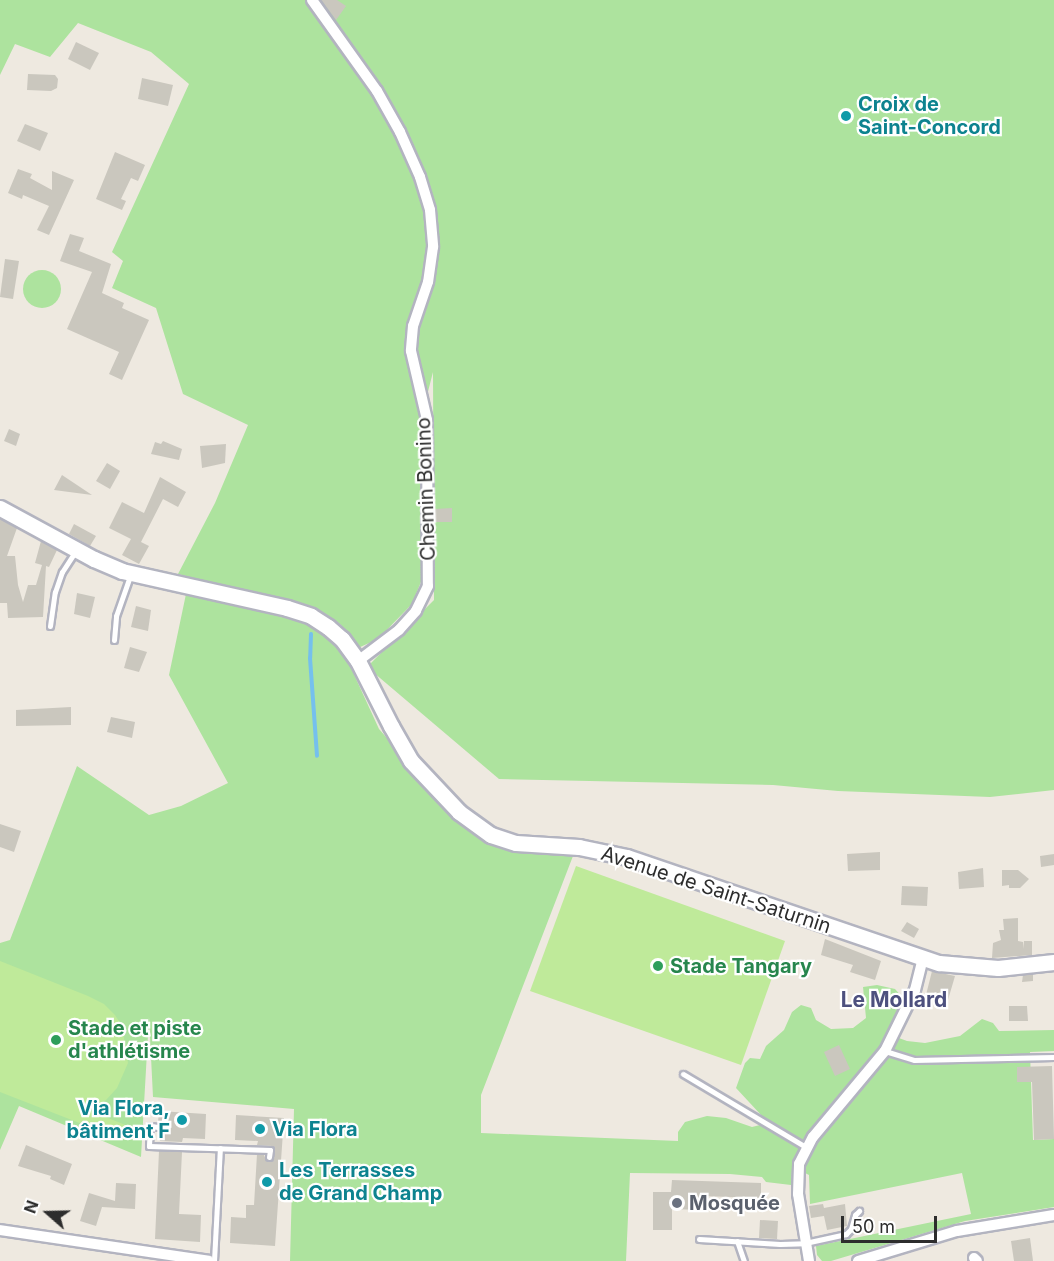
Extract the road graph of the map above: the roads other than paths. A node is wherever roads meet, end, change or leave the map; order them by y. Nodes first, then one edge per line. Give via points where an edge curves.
1 (312, 0) edge
2 (0, 507) edge
3 (77, 549) junction
4 (131, 573) junction
5 (50, 626) dead end
6 (114, 640) dead end
7 (358, 660) junction
8 (922, 958) junction
9 (1054, 962) edge
10 (885, 1052) junction
11 (1054, 1057) edge
12 (683, 1074) dead end
13 (158, 1127) dead end
14 (220, 1148) junction
15 (806, 1148) junction
16 (269, 1157) dead end
17 (860, 1211) dead end
18 (1054, 1215) edge
19 (0, 1230) edge
20 (699, 1239) dead end
21 (737, 1241) junction
22 (806, 1243) junction
23 (209, 1261) edge
24 (214, 1261) edge
25 (744, 1261) edge
26 (809, 1261) edge
27 (858, 1261) edge

1 - 7 street, Chemin Bonino via 377,91 400,132 430,210 433,246 428,282 413,326 411,351 426,420 428,586 416,611 399,630
2 - 3 main road, Avenue de Saint-Saturnin
3 - 4 main road, Avenue de Saint-Saturnin
3 - 5 lane via 62,572
4 - 6 lane via 116,616
4 - 7 main road, Avenue de Saint-Saturnin via 310,616 342,639
7 - 8 main road, Avenue de Saint-Saturnin via 411,761 459,812 490,835 516,843 579,847 627,857
8 - 9 main road, Avenue de Saint-Saturnin via 998,968
8 - 10 street via 915,990
10 - 11 lane via 914,1060
10 - 15 street
12 - 15 lane
13 - 14 lane via 150,1126 150,1146
14 - 16 lane via 270,1150
14 - 24 lane
15 - 22 street via 797,1179
17 - 22 lane via 846,1234
18 - 27 street via 957,1231
19 - 23 street
20 - 21 lane
21 - 22 lane
21 - 25 lane
22 - 26 street

